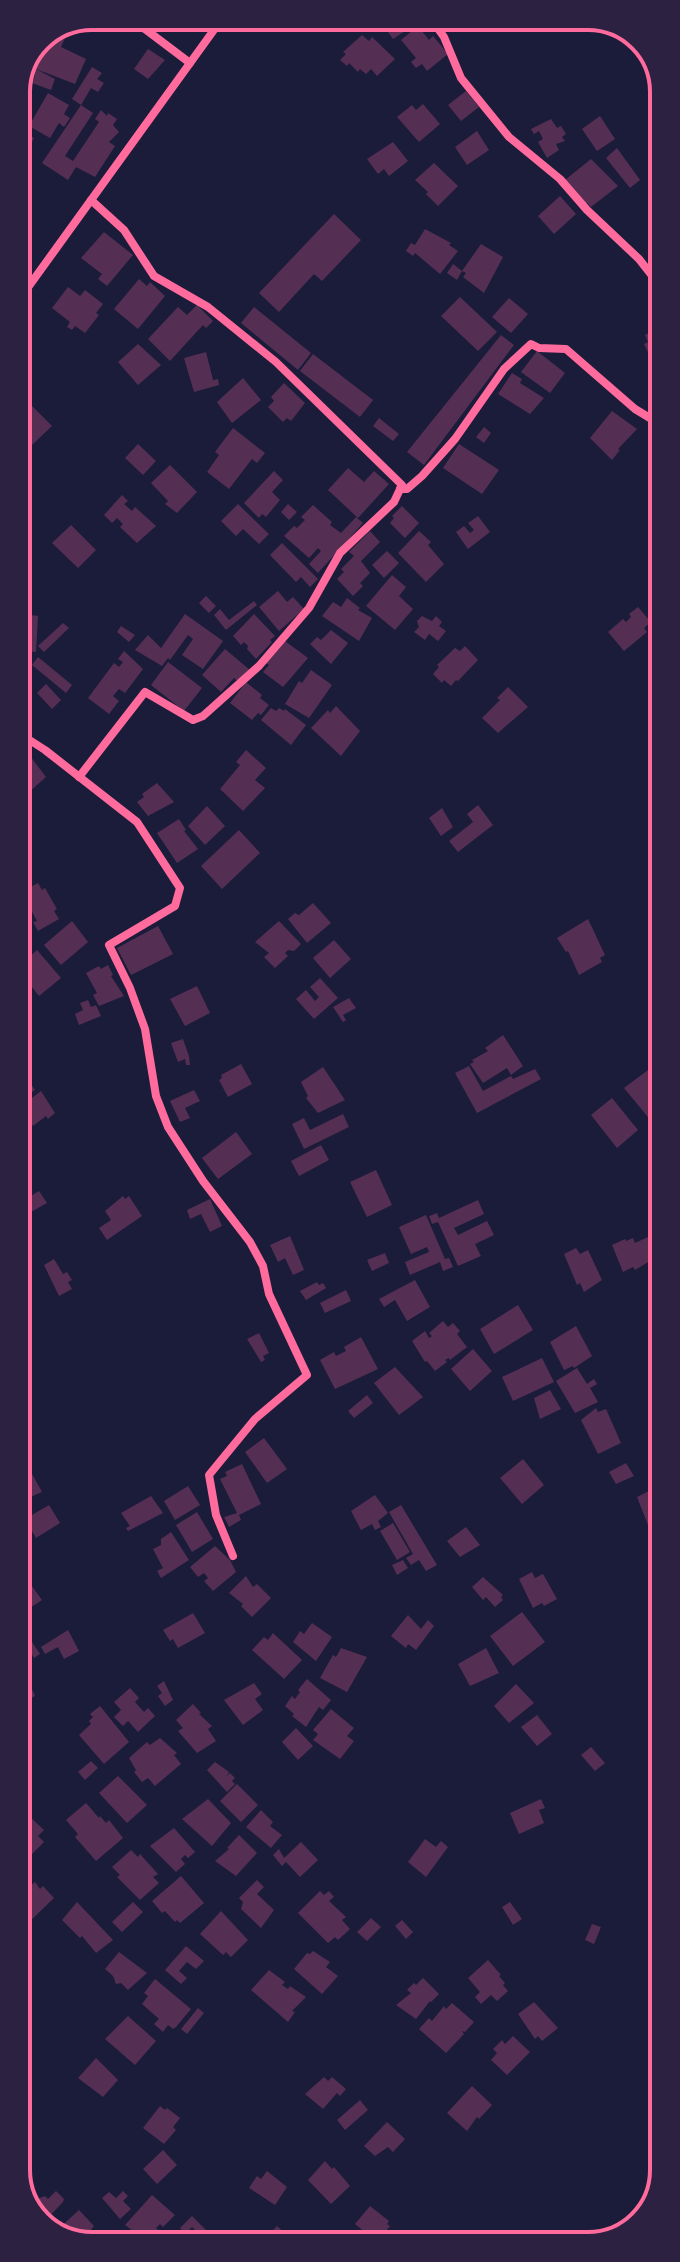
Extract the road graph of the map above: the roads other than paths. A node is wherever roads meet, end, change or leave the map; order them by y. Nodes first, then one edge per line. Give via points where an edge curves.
1 (146, 30) edge
2 (214, 30) edge
3 (439, 30) edge
4 (190, 63) junction
5 (91, 200) junction
6 (650, 273) edge
7 (30, 285) edge
8 (650, 418) edge
9 (400, 489) junction
10 (30, 740) edge
11 (79, 777) junction
12 (233, 1556) dead end

1 - 4 street
2 - 4 street
3 - 6 street via 461,78 509,137 560,179
4 - 5 street
5 - 7 street
5 - 9 street via 124,230 154,276 208,307 276,362 402,485
8 - 9 street via 566,349 531,344 504,369 478,410 422,476
9 - 11 street via 394,502 340,553 309,608 233,691 193,720 145,692
10 - 11 street
11 - 12 street via 137,822 180,888 175,906 109,945 145,1029 156,1096 168,1127 250,1242 307,1375 255,1419 209,1475 216,1515

